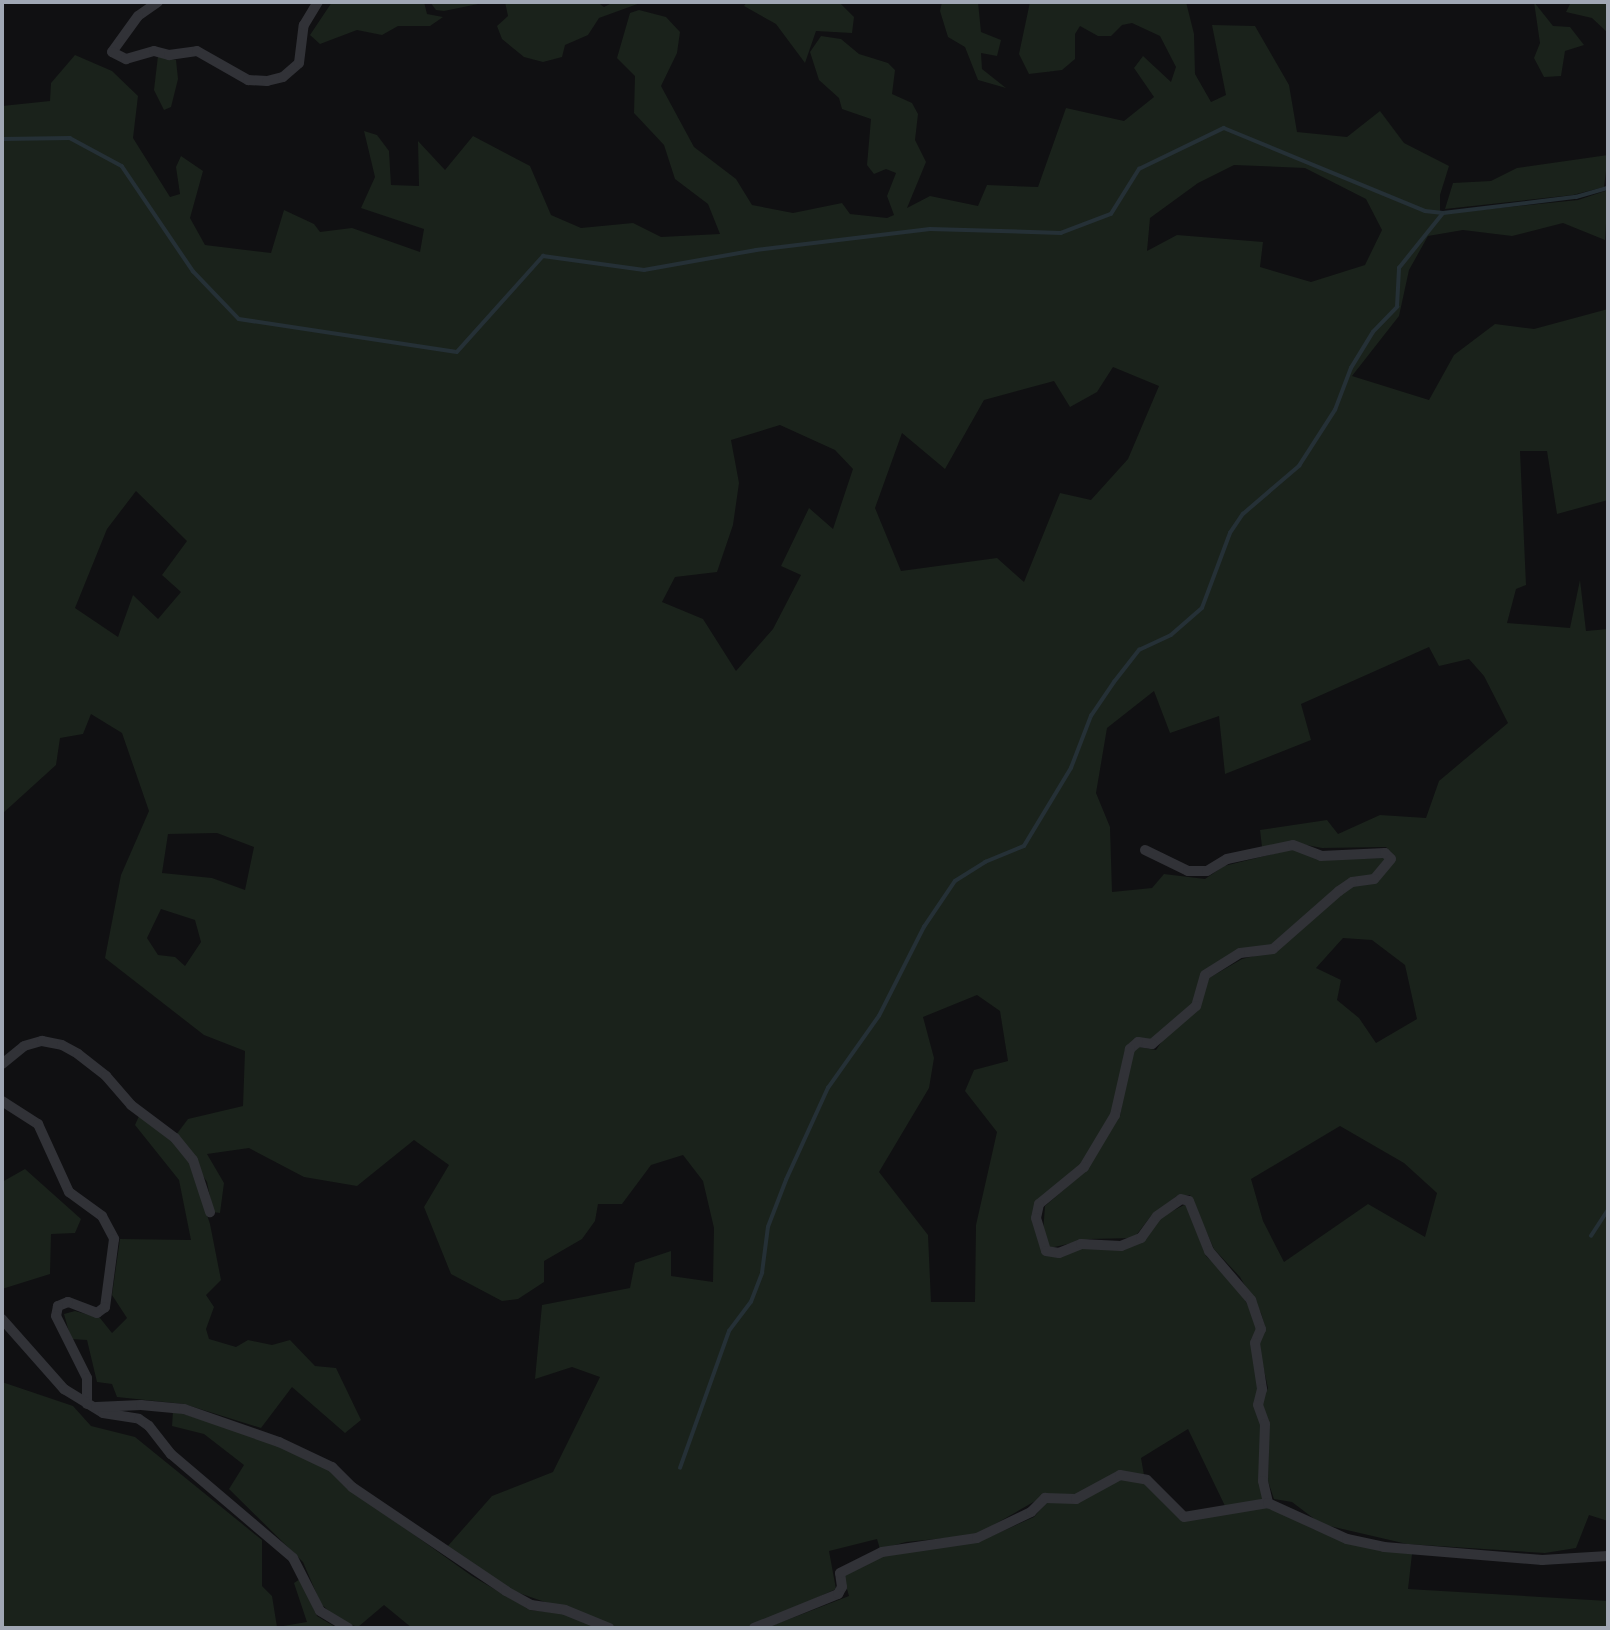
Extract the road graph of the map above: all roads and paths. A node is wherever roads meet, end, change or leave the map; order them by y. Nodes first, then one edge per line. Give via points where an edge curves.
1 (158, 2) edge
2 (318, 2) edge
3 (1145, 850) dead end
4 (2, 1063) edge
5 (2, 1101) edge
6 (210, 1212) dead end
7 (2, 1319) edge
8 (92, 1405) junction
9 (1268, 1503) junction
10 (1608, 1556) edge
11 (348, 1628) edge
12 (609, 1628) edge
13 (754, 1628) edge

1 - 2 street via 138,16 112,52 126,59 155,51 169,55 197,51 248,80 267,81 283,76 299,62 304,25
3 - 9 street via 1188,871 1207,871 1227,859 1293,845 1321,856 1385,853 1391,859 1374,879 1352,882 1321,904 1273,949 1240,953 1205,975 1196,1006 1152,1044 1138,1042 1130,1049 1115,1115 1084,1167 1039,1204 1036,1218 1046,1251 1059,1253 1081,1244 1121,1246 1141,1238 1157,1216 1181,1199 1189,1201 1209,1251 1251,1300 1261,1329 1255,1343
4 - 6 street via 24,1046 41,1041 62,1045 78,1055 106,1076 131,1105 175,1138 192,1160
5 - 8 street via 38,1124 69,1192 102,1216 114,1239 105,1307 97,1313 68,1303 58,1306 56,1316 87,1378
7 - 8 street via 64,1389
8 - 11 street via 103,1413 139,1419 149,1426 171,1454 293,1558 320,1611
8 - 12 street via 184,1409 279,1442 332,1466 352,1487 506,1591 531,1605 565,1610
9 - 10 street via 1347,1539 1384,1547 1542,1560
9 - 13 street via 1184,1517 1147,1480 1120,1475 1076,1499 1045,1499 1031,1512 976,1538 882,1552 840,1573 838,1594

